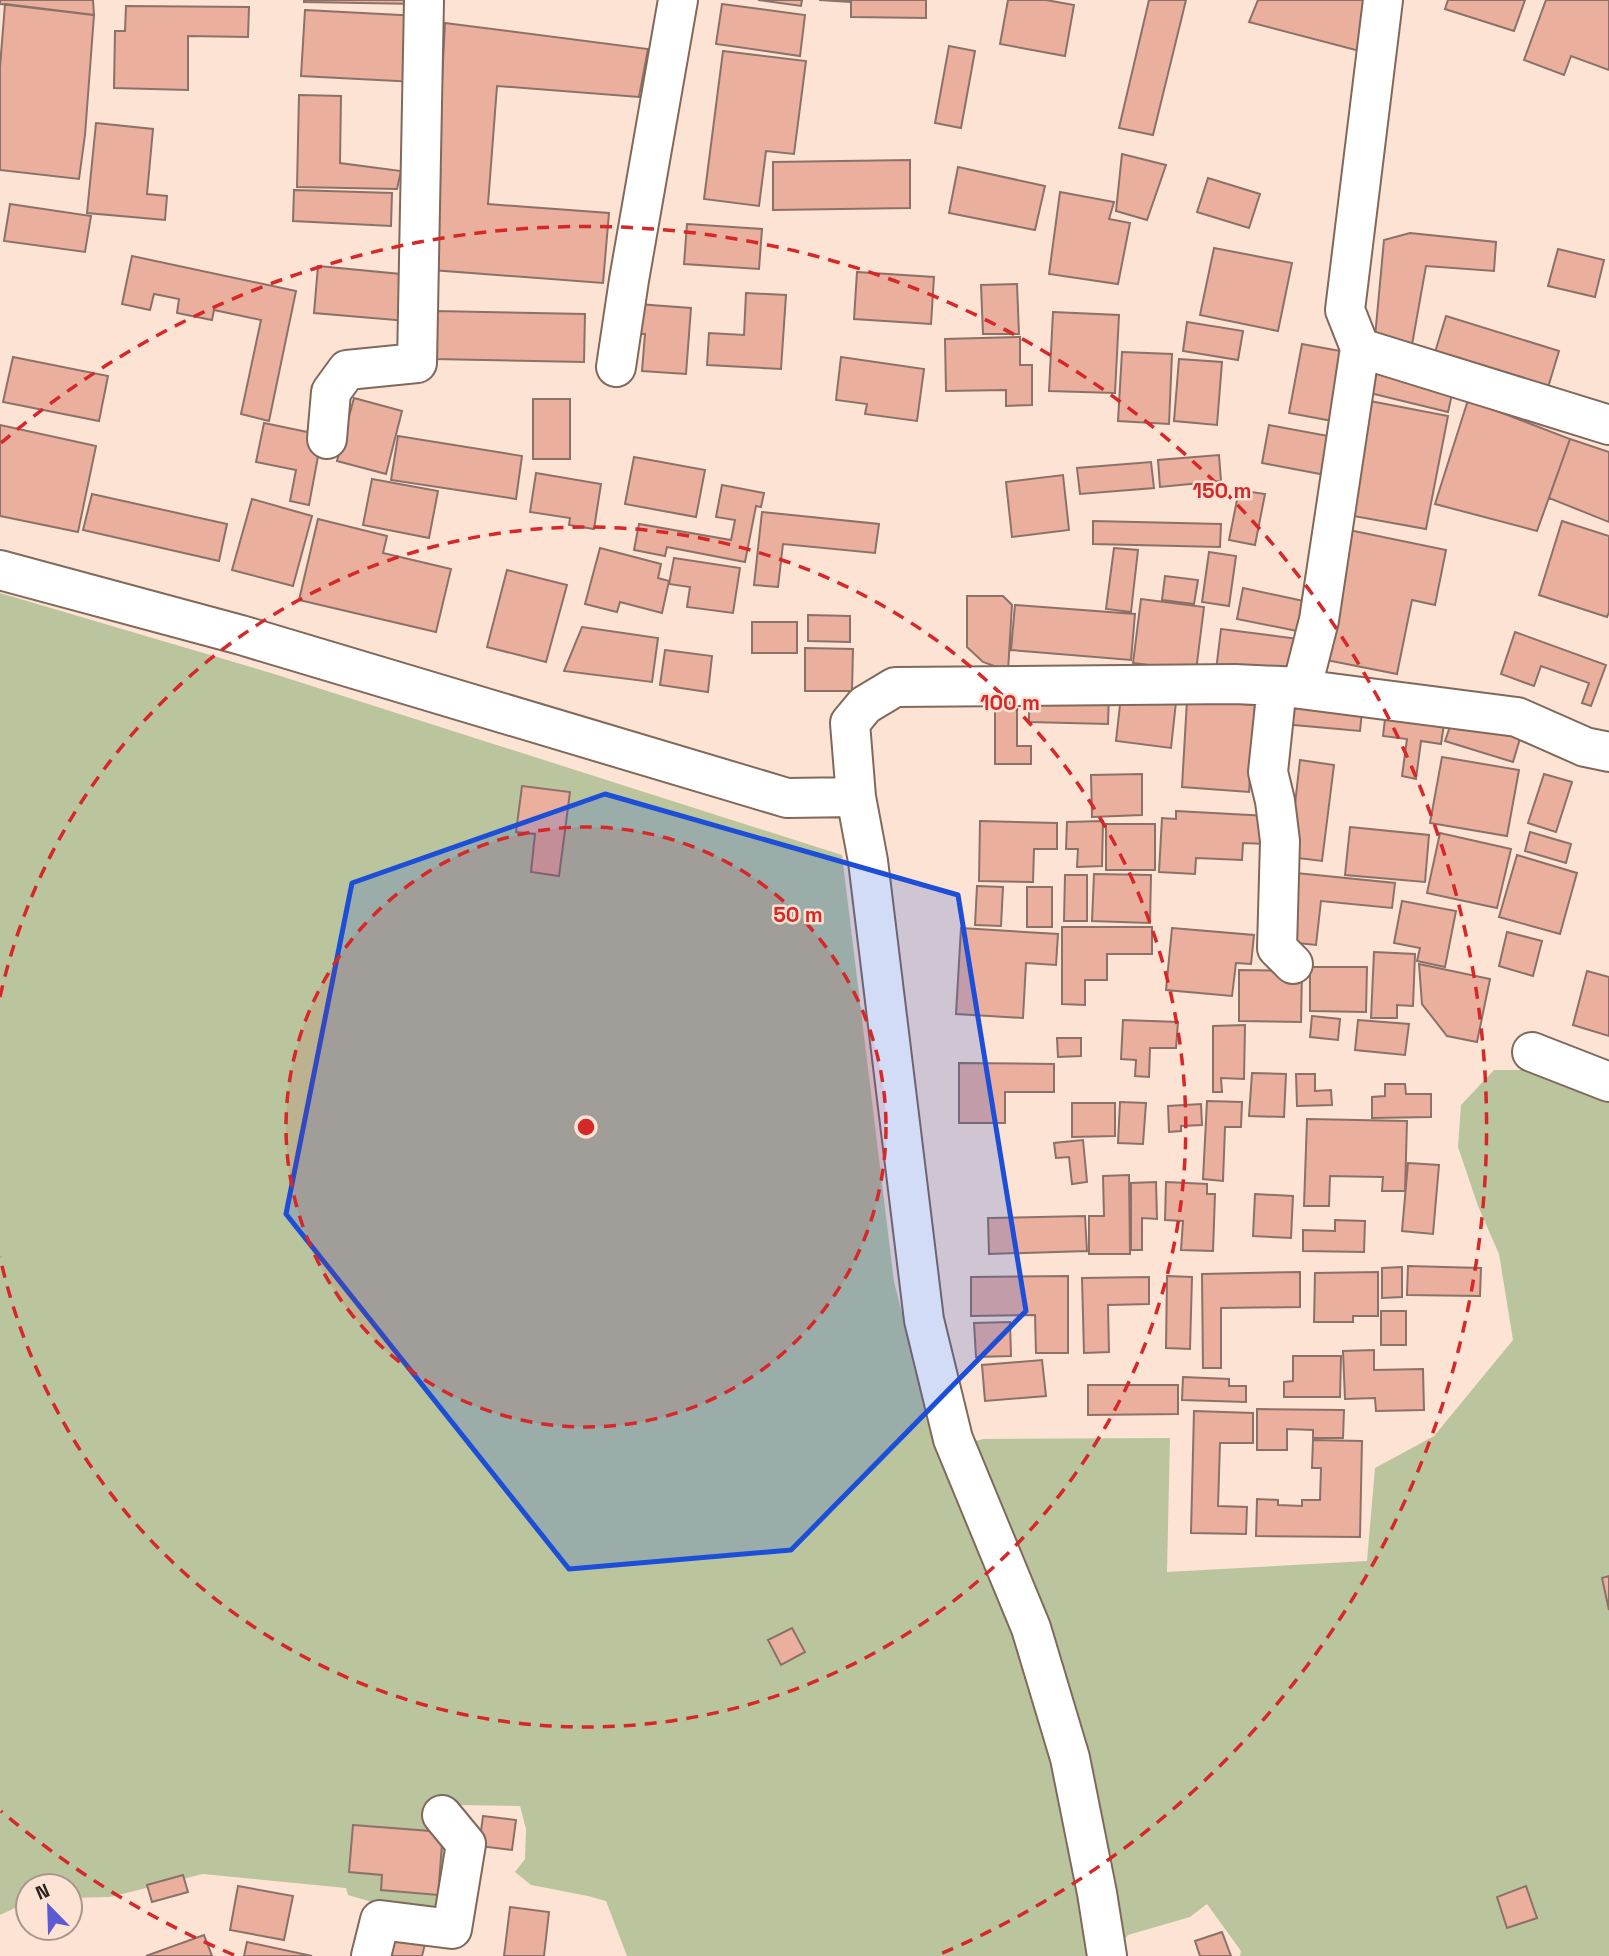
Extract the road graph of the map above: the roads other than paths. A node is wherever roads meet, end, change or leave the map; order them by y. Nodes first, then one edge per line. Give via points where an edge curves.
1 (424, 0) edge
2 (678, 0) edge
3 (1383, 0) edge
4 (1360, 348) junction
5 (616, 367) dead end
6 (1609, 425) edge
7 (327, 439) dead end
8 (0, 570) edge
9 (1277, 686) junction
10 (1609, 752) edge
11 (856, 797) junction
12 (1293, 964) dead end
13 (1532, 1052) dead end
14 (1609, 1082) edge
15 (442, 1815) dead end
16 (371, 1956) edge
17 (1107, 1956) edge

1 - 7 street via 417,363 347,370 331,392
2 - 5 street
3 - 4 street via 1345,310
4 - 6 street
4 - 9 street via 1319,621 1302,687
8 - 11 street via 241,635 787,798
9 - 10 street via 1517,717 1585,747
9 - 11 street via 895,687 865,705 850,723
9 - 12 street via 1268,772 1280,841 1277,948
11 - 17 street via 868,861 924,1320 953,1439 1031,1628 1070,1758
13 - 14 street
15 - 16 street via 466,1844 452,1929 380,1920

